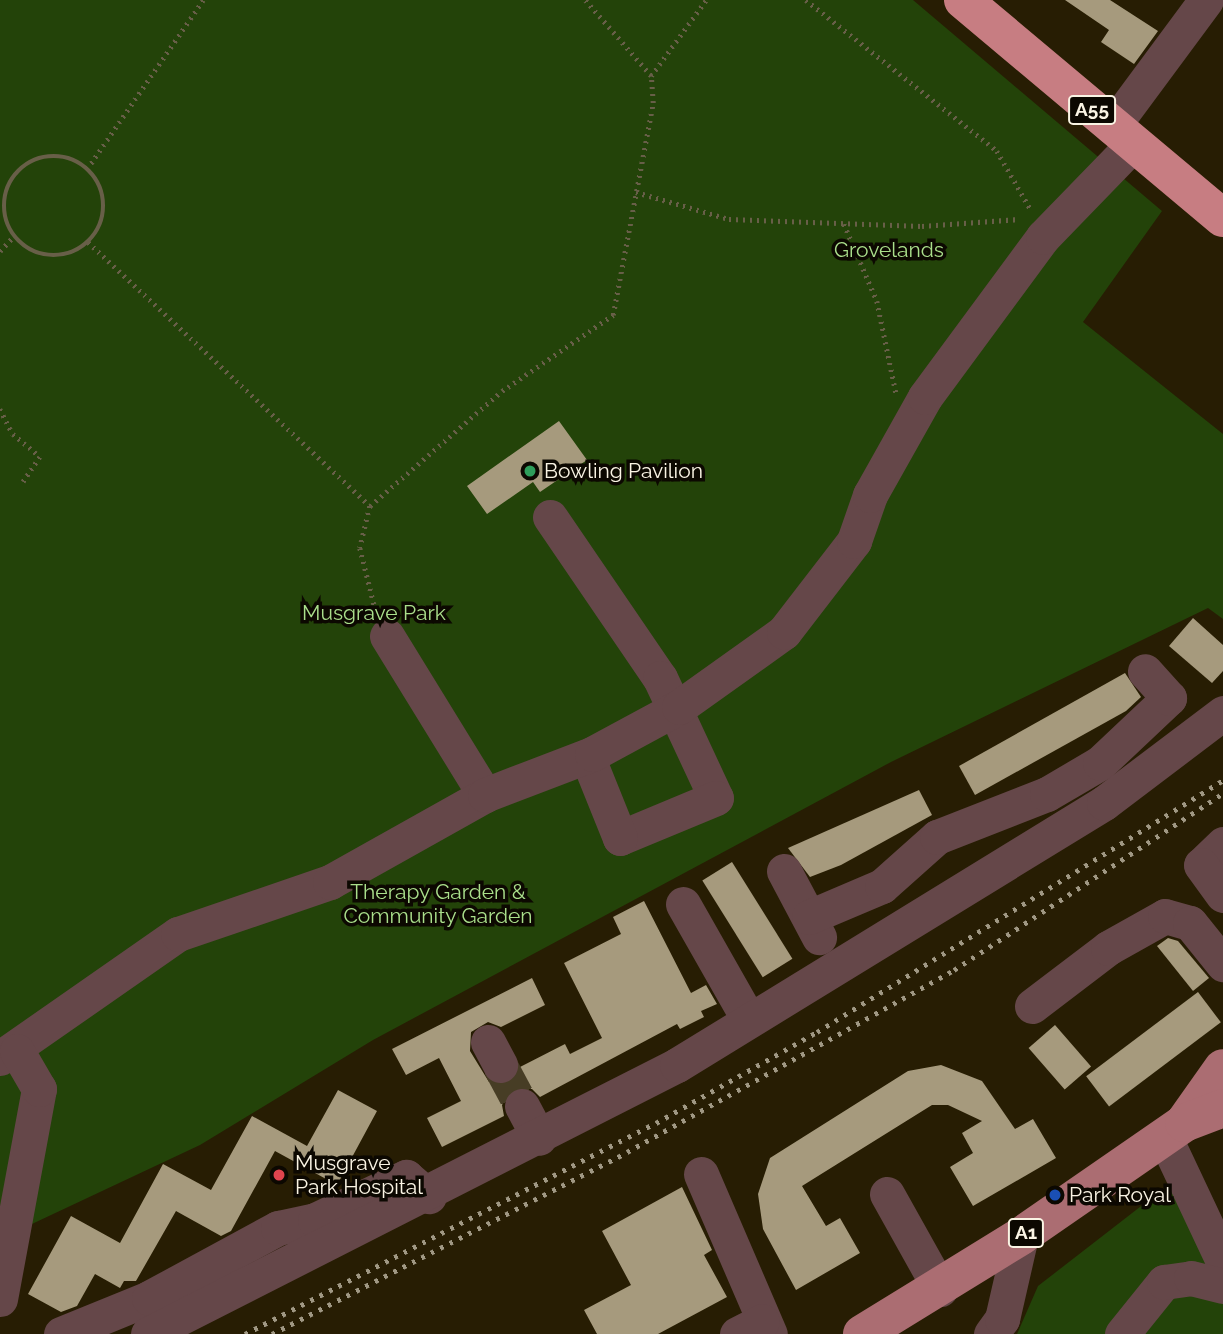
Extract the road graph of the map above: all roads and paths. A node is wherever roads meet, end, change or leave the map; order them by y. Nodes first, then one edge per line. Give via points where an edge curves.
1 (203, 0) edge
2 (585, 0) edge
3 (706, 0) edge
4 (806, 0) edge
5 (963, 0) edge
6 (1206, 0) edge
7 (651, 76) junction
8 (1122, 136) junction
9 (87, 169) junction
10 (636, 192) junction
11 (1069, 213) junction
12 (1033, 214) junction
13 (1223, 218) edge
14 (844, 224) junction
15 (14, 236) junction
16 (88, 242) junction
17 (0, 251) edge
18 (0, 409) edge
19 (910, 424) junction
20 (23, 482) dead end
21 (370, 506) junction
22 (550, 517) dead end
23 (387, 636) joint
24 (1145, 671) dead end
25 (671, 711) junction
26 (1223, 713) edge
27 (587, 756) junction
28 (485, 794) junction
29 (937, 837) junction
30 (1223, 844) edge
31 (783, 871) dead end
32 (966, 886) junction
33 (1223, 895) edge
34 (684, 904) dead end
35 (1223, 964) edge
36 (1032, 1006) dead end
37 (749, 1020) junction
38 (9, 1054) edge
39 (1223, 1068) edge
40 (522, 1107) tunnel mouth
41 (1223, 1108) edge
42 (1175, 1131) junction
43 (539, 1138) junction
44 (701, 1174) dead end
45 (887, 1194) dead end
46 (429, 1196) junction
47 (1207, 1227) junction
48 (1021, 1236) junction
49 (1223, 1261) edge
50 (1164, 1282) junction
51 (1223, 1286) edge
52 (940, 1289) junction
53 (0, 1299) edge
54 (903, 1324) edge
55 (756, 1330) edge
56 (61, 1334) edge
57 (148, 1334) edge
58 (862, 1334) edge
59 (991, 1334) edge
60 (1122, 1334) edge

1 - 9 path
2 - 7 path
3 - 7 path
4 - 12 path via 997,151
5 - 8 highway, A55
6 - 8 street
7 - 10 path via 653,103
8 - 11 street
8 - 13 highway, A55
9 - 15 path via 54,156 24,165 13,177 4,206
9 - 16 path via 104,205
10 - 14 path via 729,219
10 - 21 path via 613,315 502,391
11 - 12 path
11 - 19 street via 1043,237
12 - 14 path via 1019,220 922,226
14 - 19 path via 877,302 900,415
15 - 16 path via 40,254 56,256
15 - 17 path
16 - 21 path
18 - 20 path via 13,434 40,457
19 - 25 street via 870,495 855,541 784,632
21 - 23 path via 360,548
22 - 25 street via 660,678
23 - 28 street via 439,729
24 - 29 street via 1169,698 1100,763 1047,794
25 - 27 street
25 - 27 street via 716,798 620,838
26 - 32 street via 1161,766
27 - 28 street
28 - 38 street via 330,882 178,934
29 - 31 street via 883,886 814,927
29 - 32 street
30 - 33 street via 1201,865
32 - 37 street
34 - 37 street
35 - 36 street via 1190,923 1165,916 1126,935
37 - 43 street
38 - 53 street via 39,1089
39 - 42 main road, A1
40 - 43 street
41 - 42 main road, A1
42 - 47 street
42 - 48 main road, A1
43 - 46 street
44 - 55 street
45 - 52 street
46 - 56 street via 406,1177 315,1220 278,1228 149,1298
46 - 57 street
47 - 49 street
47 - 50 street
48 - 52 main road, A1
48 - 59 street via 1002,1319
50 - 51 street via 1191,1278
50 - 60 street
52 - 54 main road, A1
54 - 58 main road, A1

